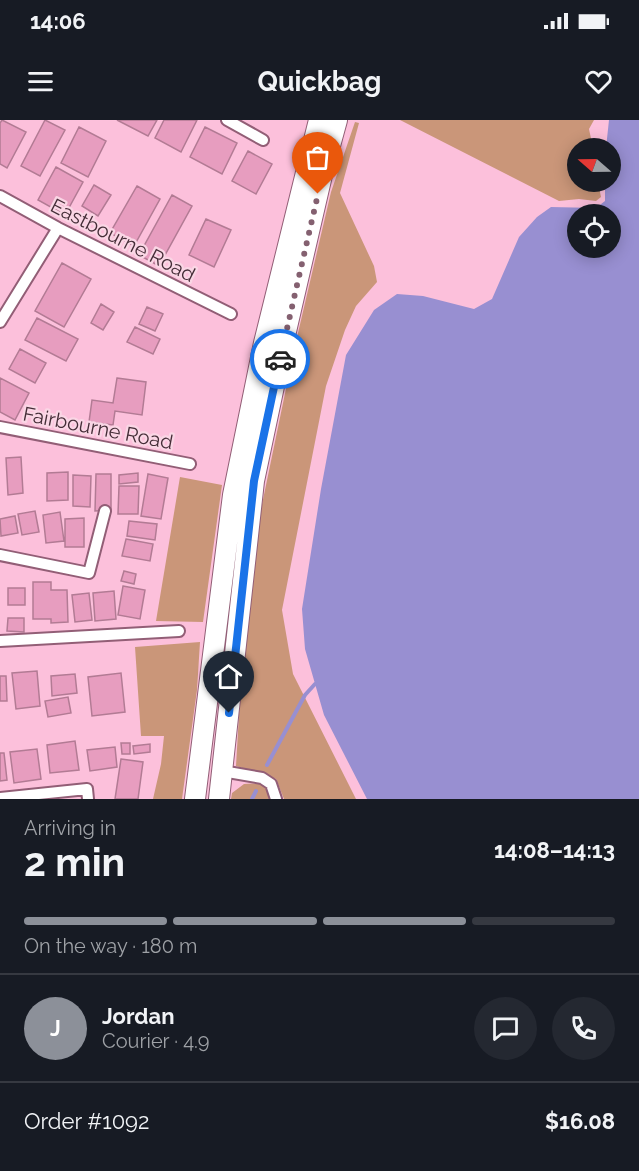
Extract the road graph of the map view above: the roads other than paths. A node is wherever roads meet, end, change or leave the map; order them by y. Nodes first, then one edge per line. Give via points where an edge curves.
1 (227, 120) edge
2 (319, 120) edge
3 (337, 120) edge
4 (263, 140) dead end
5 (0, 196) edge
6 (58, 228) junction
7 (231, 314) dead end
8 (0, 322) edge
9 (0, 427) edge
10 (190, 464) dead end
11 (105, 511) dead end
12 (0, 555) edge
13 (179, 632) dead end
14 (0, 641) edge
15 (222, 771) junction
16 (0, 798) edge
17 (88, 799) edge
18 (195, 799) edge
19 (219, 799) edge
20 (276, 799) edge

1 - 4 street
2 - 18 highway via 264,343 233,495
3 - 15 highway via 254,481
5 - 6 street, Eastbourne Road
6 - 7 street, Eastbourne Road
6 - 8 street
9 - 10 street, Fairbourne Road
11 - 12 street via 89,573
13 - 14 street
15 - 19 highway
15 - 20 street via 262,778 271,784
16 - 17 street via 87,789

